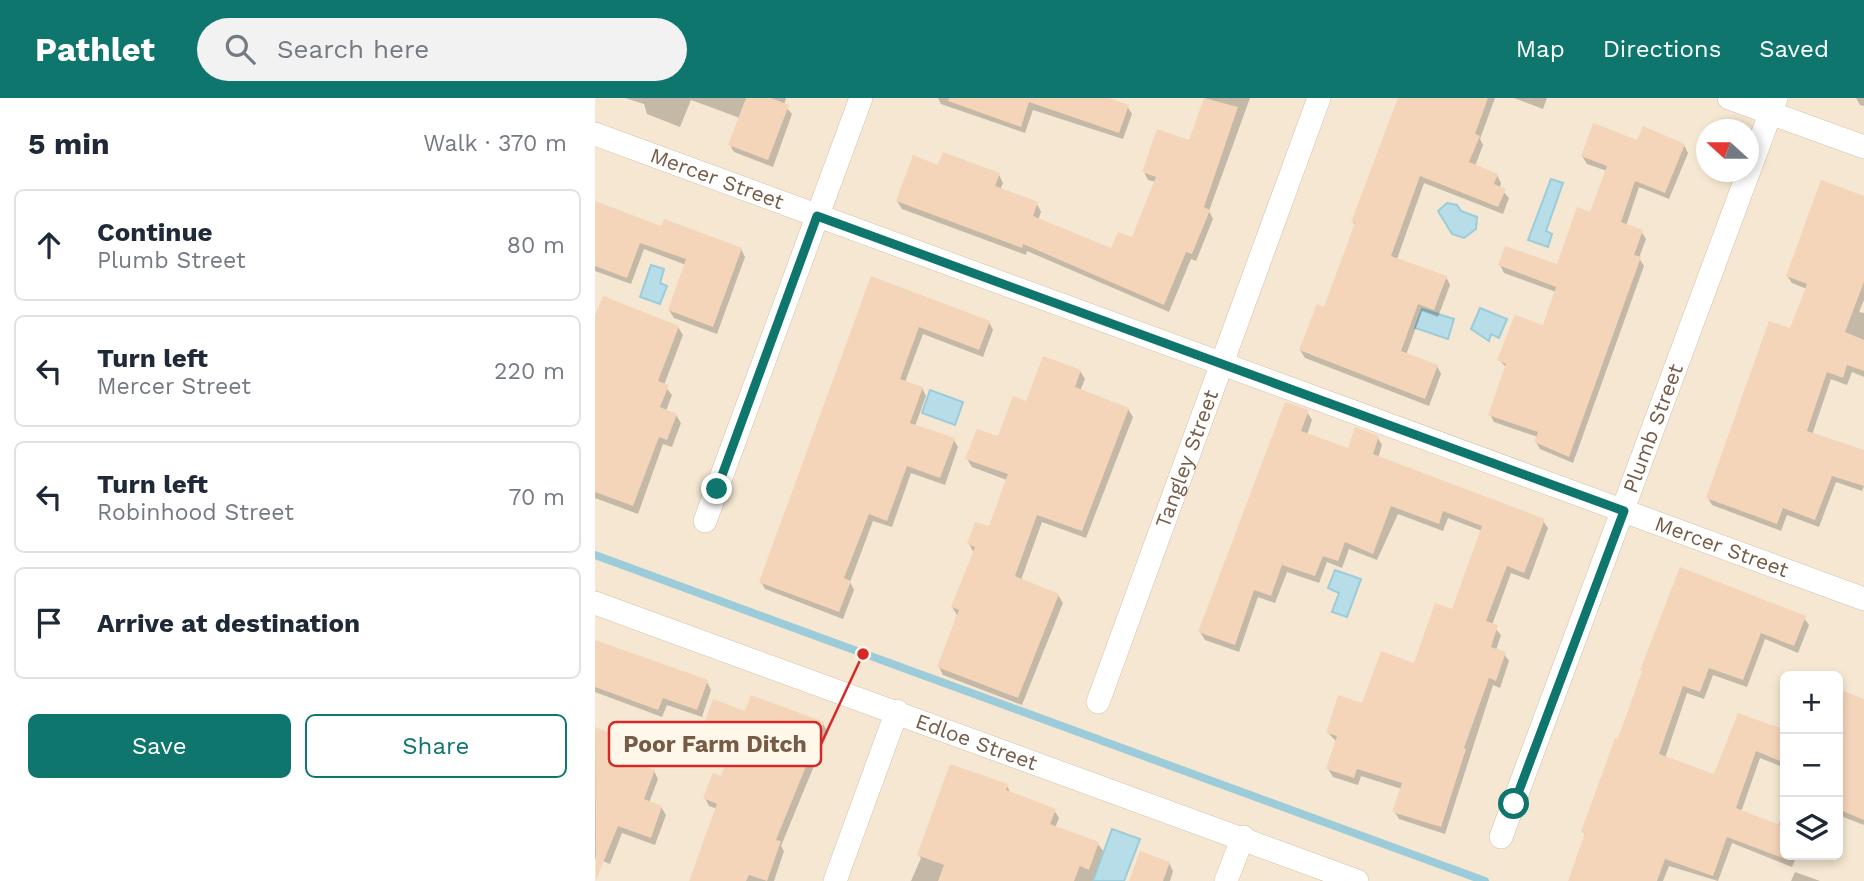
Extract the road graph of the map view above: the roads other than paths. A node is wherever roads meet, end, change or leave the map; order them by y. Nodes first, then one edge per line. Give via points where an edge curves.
1 (861, 98) edge
2 (1319, 98) edge
3 (1729, 98) edge
4 (1773, 106) edge
5 (595, 134) edge
6 (1864, 148) edge
7 (817, 216) junction
8 (1222, 364) junction
9 (1624, 511) junction
10 (705, 521) dead end
11 (1864, 600) edge
12 (595, 603) edge
13 (1098, 702) dead end
14 (897, 711) junction
15 (1243, 837) junction
16 (1501, 837) dead end
17 (835, 881) edge
18 (1226, 881) edge
19 (1357, 881) edge

1 - 7 street
2 - 8 street, Tangley Street
3 - 4 street
4 - 6 street
4 - 9 street, Plumb Street
5 - 7 street, Mercer Street
7 - 8 street, Mercer Street
7 - 10 street
8 - 9 street, Mercer Street
8 - 13 street, Tangley Street
9 - 11 street, Mercer Street
9 - 16 street, Plumb Street
12 - 14 street, Edloe Street
14 - 15 street, Edloe Street
14 - 17 street
15 - 18 street
15 - 19 street, Edloe Street

